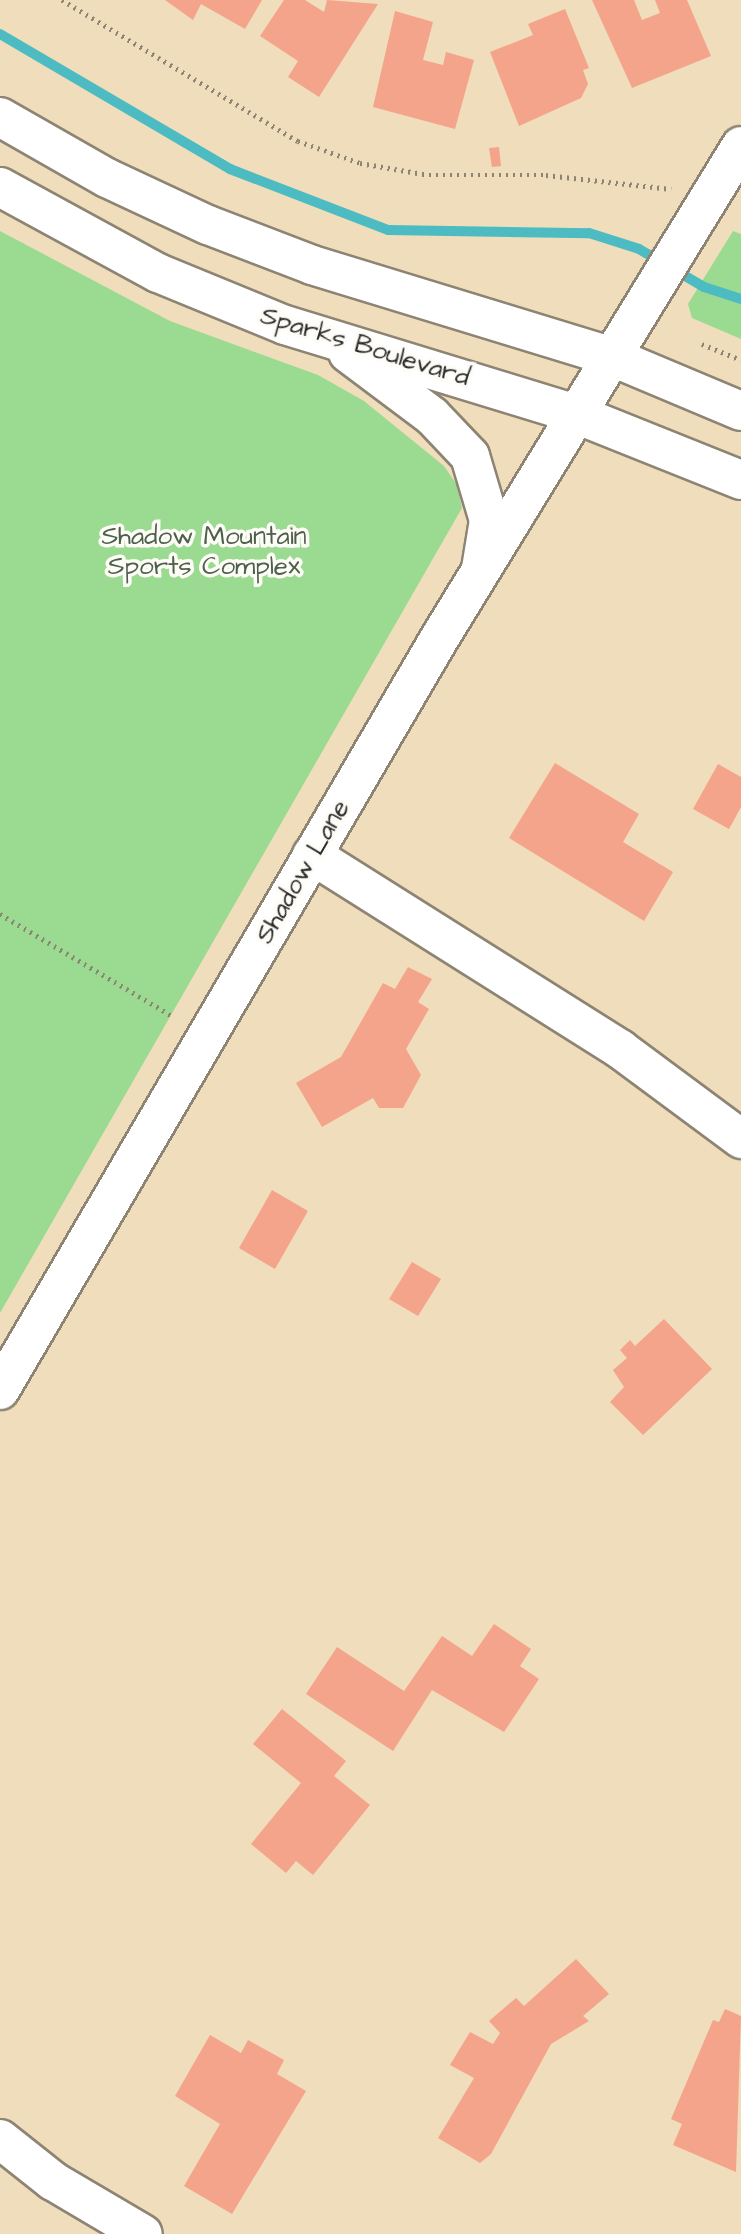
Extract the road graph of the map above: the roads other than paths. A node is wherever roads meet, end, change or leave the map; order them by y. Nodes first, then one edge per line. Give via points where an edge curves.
1 (0, 117) edge
2 (741, 146) edge
3 (0, 187) edge
4 (323, 336) junction
5 (610, 356) junction
6 (741, 411) edge
7 (576, 414) junction
8 (741, 480) edge
9 (481, 569) junction
10 (312, 855) junction
11 (741, 1139) edge
12 (0, 1390) edge
13 (0, 2139) edge
14 (143, 2234) edge

1 - 5 street via 107,178 247,240
2 - 5 street, Shadow Lane
3 - 4 street, Sparks Boulevard via 158,273
4 - 7 street, Sparks Boulevard
4 - 9 street via 432,416 470,456 489,520
5 - 6 street
5 - 7 street, Shadow Lane
7 - 8 street, Sparks Boulevard
7 - 9 street, Shadow Lane
9 - 10 street, Shadow Lane
10 - 11 street via 620,1049
10 - 12 street, Shadow Lane
13 - 14 street via 53,2180

